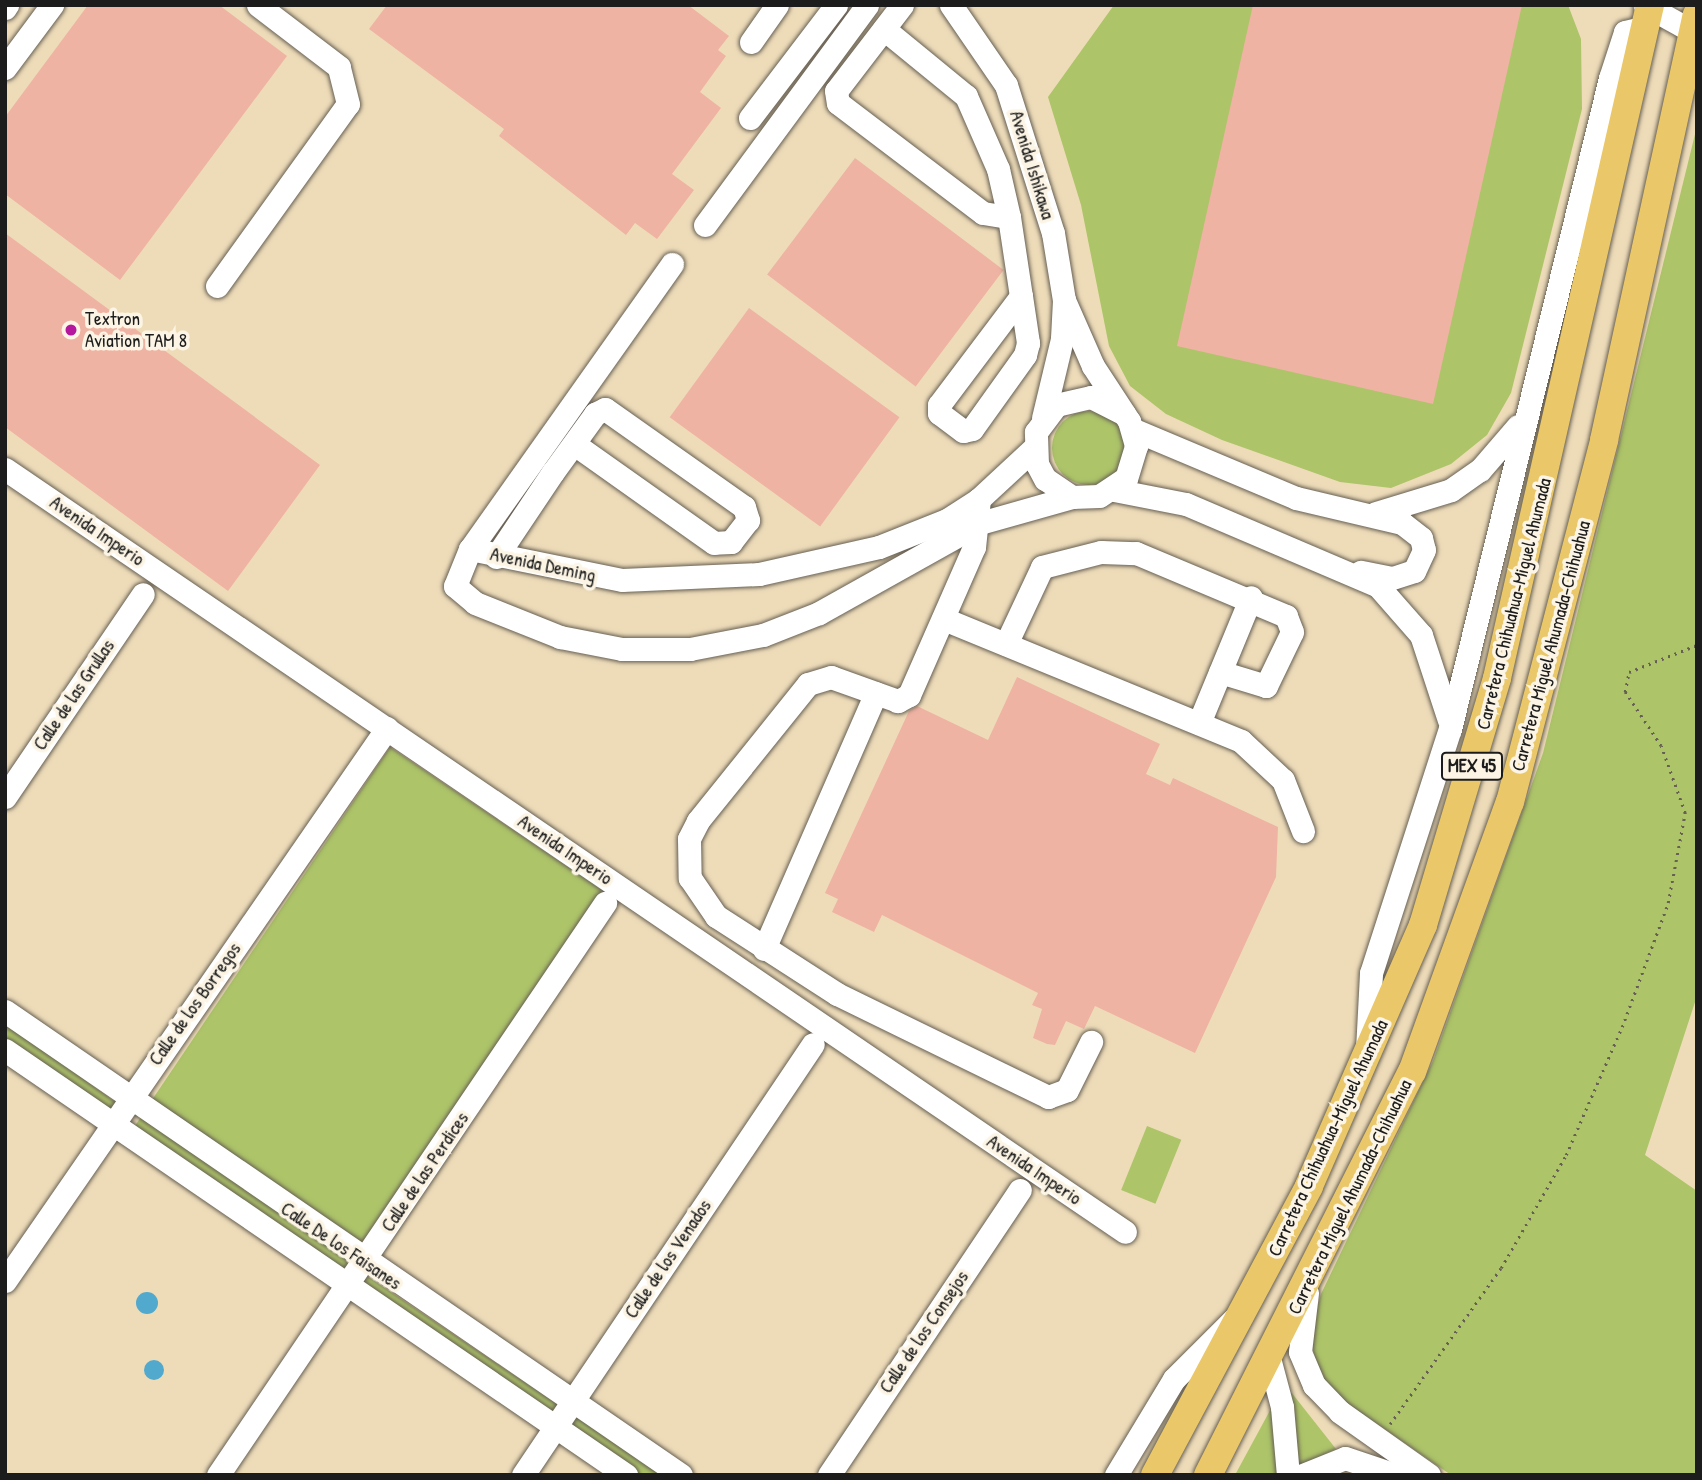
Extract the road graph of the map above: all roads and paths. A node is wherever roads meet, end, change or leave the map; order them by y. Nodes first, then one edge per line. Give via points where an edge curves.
1 (52, 5) edge
2 (258, 5) edge
3 (777, 5) edge
4 (836, 5) edge
5 (867, 5) edge
6 (902, 5) edge
7 (951, 5) edge
8 (1647, 12) edge
9 (1695, 27) edge
10 (884, 29) junction
11 (751, 42) dead end
12 (5, 68) edge
13 (750, 118) dead end
14 (1009, 217) junction
15 (705, 225) dead end
16 (672, 264) dead end
17 (217, 286) dead end
18 (1021, 296) junction
19 (1064, 300) junction
20 (1525, 416) junction
21 (1043, 418) junction
22 (1128, 422) junction
23 (573, 444) junction
24 (1034, 448) junction
25 (5, 469) edge
26 (1114, 490) junction
27 (1072, 497) junction
28 (979, 499) junction
29 (1373, 513) junction
30 (979, 523) junction
31 (470, 548) junction
32 (496, 557) junction
33 (1351, 570) junction
34 (143, 594) dead end
35 (1251, 597) junction
36 (944, 619) junction
37 (1006, 644) junction
38 (1697, 645) edge
39 (1220, 672) junction
40 (876, 693) junction
41 (1199, 723) junction
42 (387, 728) junction
43 (1450, 729) junction
44 (5, 797) edge
45 (1303, 831) dead end
46 (605, 903) dead end
47 (764, 949) junction
48 (5, 1012) edge
49 (1091, 1042) dead end
50 (813, 1044) dead end
51 (5, 1050) edge
52 (1367, 1060) junction
53 (128, 1100) junction
54 (111, 1125) junction
55 (1020, 1190) dead end
56 (1125, 1232) dead end
57 (365, 1262) junction
58 (5, 1281) edge
59 (1308, 1283) junction
60 (348, 1287) junction
61 (1245, 1310) junction
62 (1269, 1358) junction
63 (574, 1400) junction
64 (556, 1427) junction
65 (1376, 1440) junction
66 (218, 1475) edge
67 (523, 1475) edge
68 (626, 1475) edge
69 (681, 1475) edge
70 (829, 1475) edge
71 (1116, 1475) edge
72 (1155, 1475) edge
73 (1208, 1475) edge
74 (1288, 1475) edge
75 (1303, 1475) edge
76 (1396, 1475) edge
77 (1429, 1475) edge

1 - 12 street
2 - 17 street via 339,67 348,104
3 - 11 street
4 - 13 street
5 - 15 street
6 - 10 street
7 - 19 street, Avenida Ishikawa via 980,42 1023,124
8 - 9 street
8 - 20 street via 1629,29 1617,51
8 - 52 main road, Carretera Chihuahua-Miguel Ahumada / MEX 45 via 1497,678 1423,925
9 - 59 main road, Carretera Miguel Ahumada-Chihuahua / MEX 45 via 1604,440 1510,802 1412,1072
10 - 14 street via 966,96 998,169
10 - 14 street via 836,92 838,103 983,214
14 - 18 street
16 - 31 street
18 - 18 street via 1026,355 972,429 963,431 939,413 939,405
19 - 21 street, Avenida Ishikawa via 1060,363
19 - 22 street, Avenida Ishikawa
20 - 29 street via 1503,449 1451,490
20 - 43 street
21 - 22 street via 1056,405 1082,397 1109,403
21 - 24 street, Avenida Ishikawa
22 - 26 street, Avenida Ishikawa via 1134,463
22 - 29 street via 1296,498
23 - 23 street via 714,544 731,542 748,520 744,507 610,411 595,414
23 - 32 street
24 - 27 street via 1045,479
24 - 28 street, Avenida Deming
25 - 42 street, Avenida Imperio
26 - 27 street
26 - 33 street via 1186,504
27 - 30 street, Avenida Deming
28 - 30 street
28 - 32 street, Avenida Deming via 879,547 758,574 622,580
29 - 33 street via 1414,530 1424,550 1421,562 1404,577
30 - 31 street, Avenida Deming via 819,613 763,635 691,649 622,649 507,618 455,586
30 - 36 street
31 - 32 street, Avenida Deming
33 - 43 street via 1378,586 1421,635 1436,667
34 - 44 street, Calle de las Grullas
35 - 37 street via 1136,553 1066,557 1036,572
35 - 39 street
35 - 39 street via 1277,607 1291,623 1272,680 1259,687
36 - 37 street
36 - 40 street via 906,699
37 - 41 street
38 - 65 path via 1648,660 1629,672 1625,692 1661,746 1685,813 1668,903 1622,1027 1566,1155 1501,1268
39 - 41 street
40 - 47 street
40 - 47 street via 831,677 808,684 689,839 690,878 700,898
41 - 45 street via 1264,757 1283,780
42 - 53 street, Calle de los Borregos
42 - 56 street, Avenida Imperio
43 - 52 street via 1371,973
46 - 57 street, Calle de las Perdices
47 - 49 street via 895,1026 1048,1097 1067,1090
48 - 53 street, Calle De los Faisanes
50 - 63 street, Calle de los Venados
51 - 54 street, Calle De los Faisanes
52 - 61 main road, Carretera Chihuahua-Miguel Ahumada / MEX 45
53 - 54 street, Calle de los Borregos
53 - 57 street, Calle De los Faisanes
54 - 58 street, Calle de los Borregos
54 - 60 street, Calle De los Faisanes
55 - 70 street, Calle de los Consejos
57 - 60 street, Calle de las Perdices
57 - 63 street, Calle De los Faisanes
59 - 62 main road, Carretera Miguel Ahumada-Chihuahua / MEX 45
59 - 65 street via 1300,1331 1304,1368 1340,1412
60 - 64 street, Calle De los Faisanes
60 - 66 street, Calle de las Perdices
61 - 71 street via 1174,1379
61 - 72 main road, Carretera Chihuahua-Miguel Ahumada / MEX 45
62 - 73 main road, Carretera Miguel Ahumada-Chihuahua / MEX 45
62 - 74 street via 1282,1407
63 - 64 street, Calle de los Venados
63 - 69 street, Calle De los Faisanes
64 - 67 street, Calle de los Venados
64 - 68 street, Calle De los Faisanes
65 - 77 street
75 - 76 street via 1345,1458

